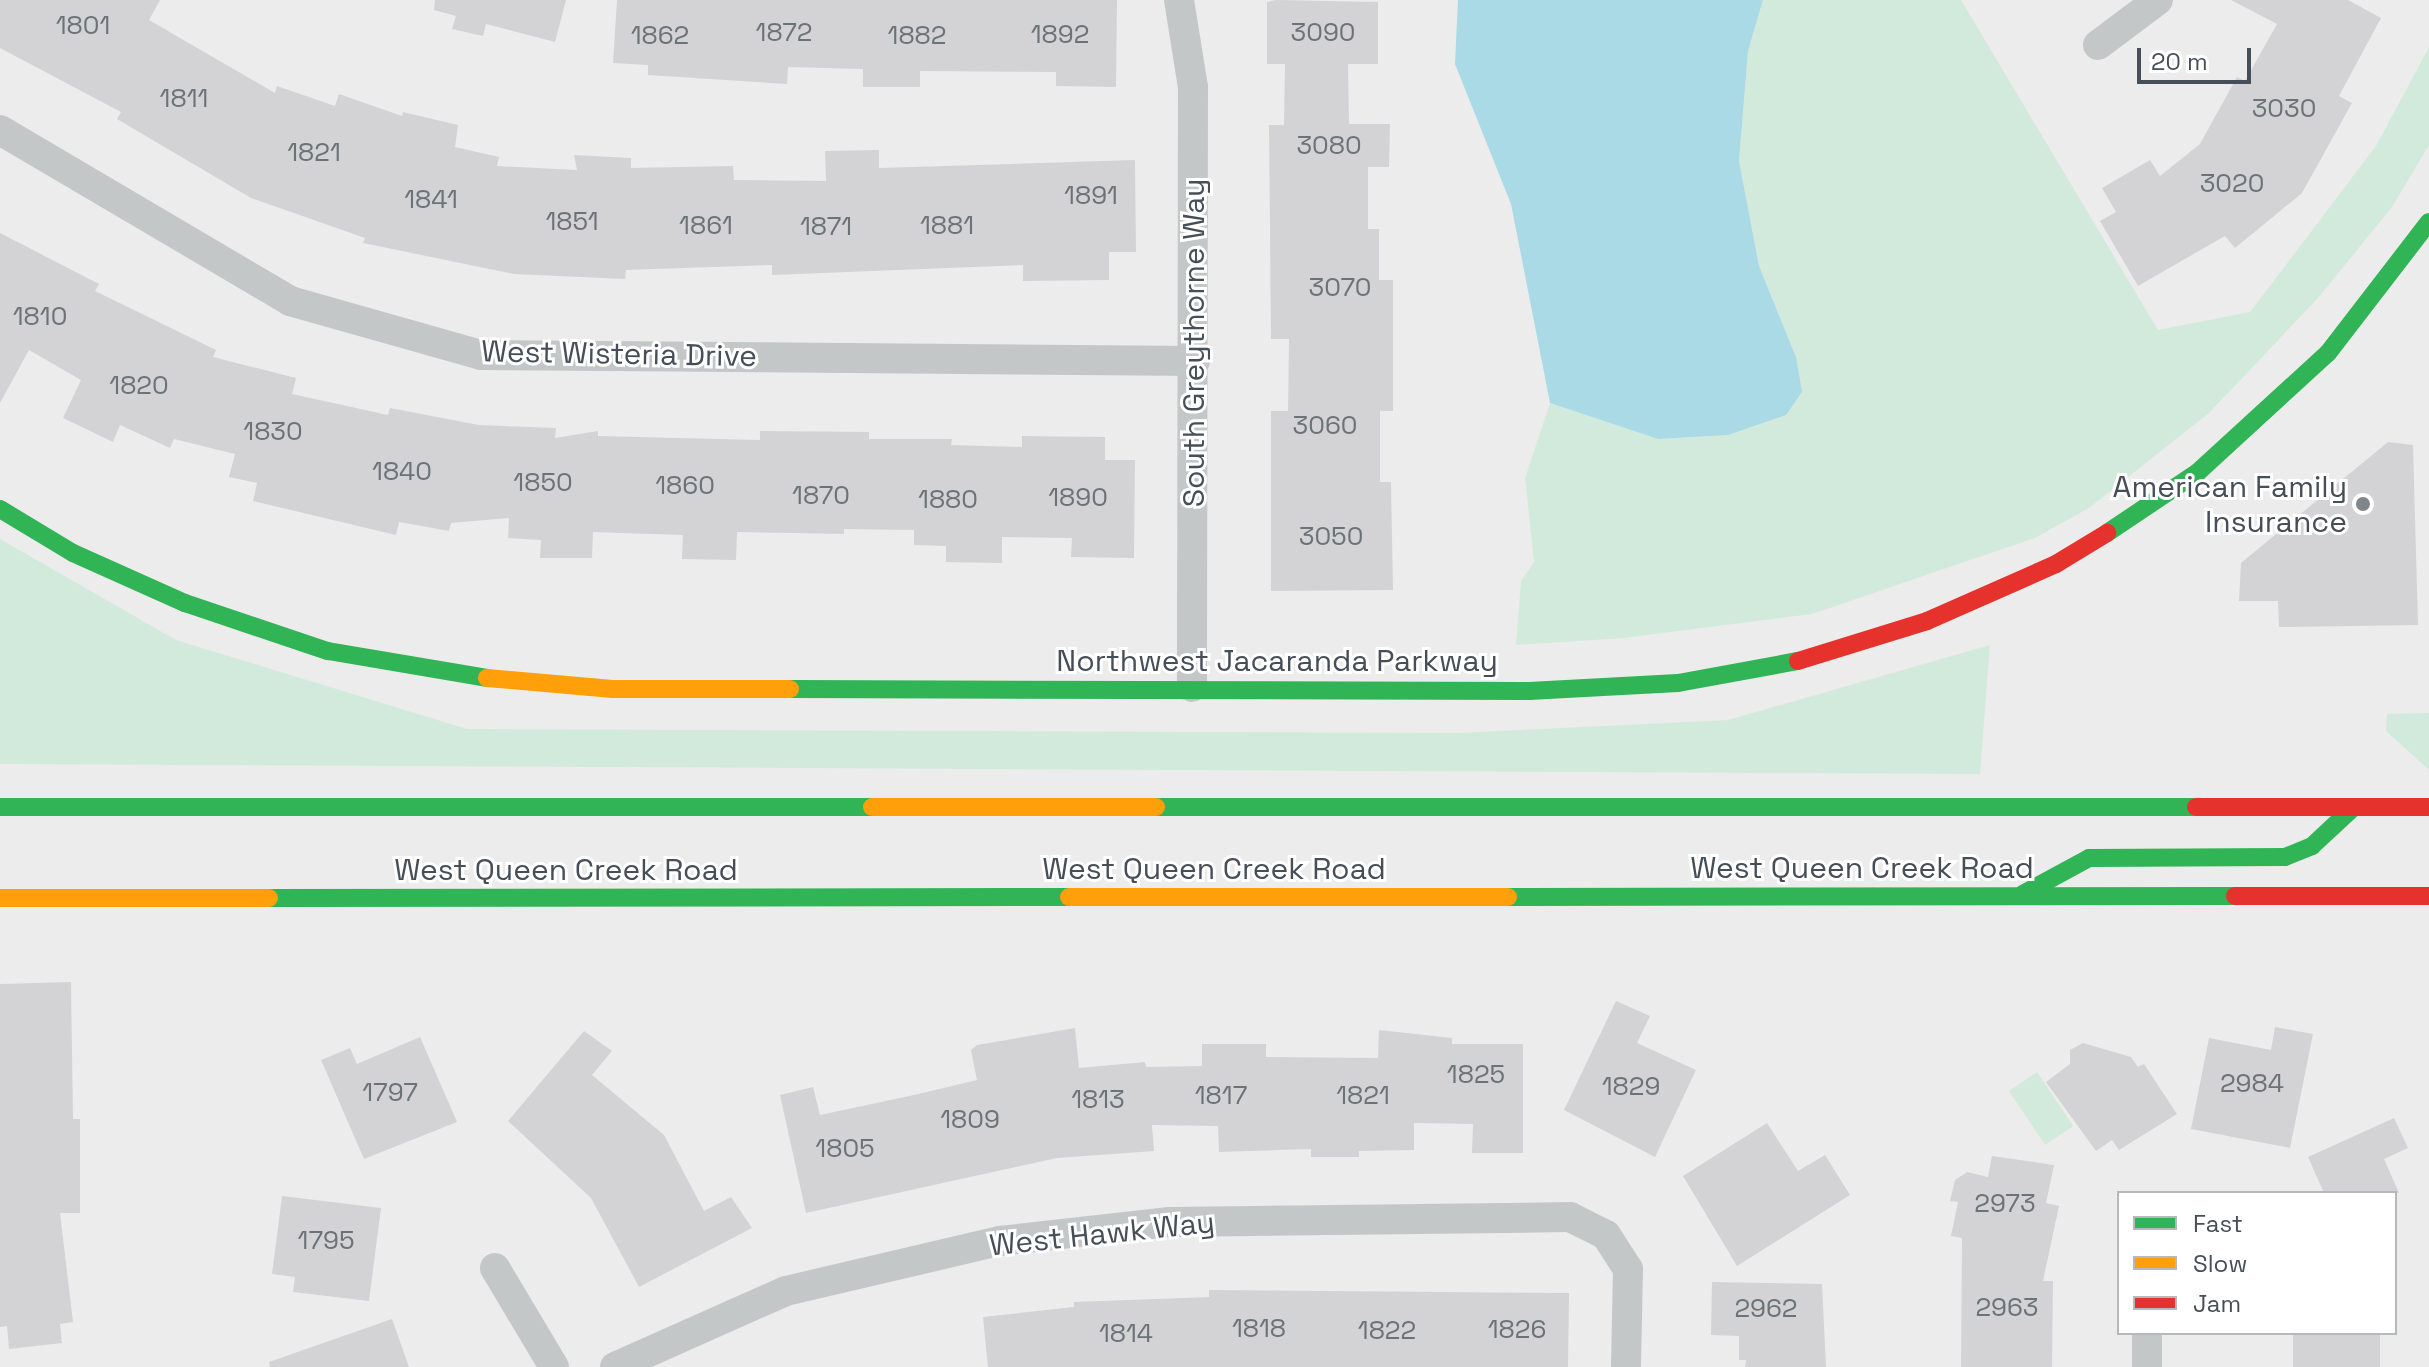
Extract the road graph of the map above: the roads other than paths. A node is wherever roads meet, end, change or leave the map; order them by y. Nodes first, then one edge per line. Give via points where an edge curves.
1 (1179, 0) edge
2 (2158, 0) edge
3 (2098, 45) dead end
4 (0, 130) edge
5 (2429, 222) edge
6 (1195, 361) junction
7 (0, 509) edge
8 (1192, 687) junction
9 (0, 807) edge
10 (2354, 807) junction
11 (2429, 807) edge
12 (2021, 896) junction
13 (2429, 896) edge
14 (0, 898) edge
15 (495, 1268) dead end
16 (2147, 1335) edge
17 (554, 1367) edge
18 (615, 1367) edge
19 (1626, 1367) edge
20 (2147, 1367) edge

1 - 6 street, South Greythorne Way via 1193,87
2 - 3 street
4 - 6 street, West Wisteria Drive via 290,301 481,355
5 - 8 main road, Northwest Jacaranda Parkway via 2328,353 2198,472 2056,564 1927,621 1794,662 1678,683 1529,691
6 - 8 street, South Greythorne Way
7 - 8 main road, Northwest Jacaranda Parkway via 73,553 185,603 328,651 459,676 613,689
9 - 10 main road, West Queen Creek Road
10 - 11 main road, West Queen Creek Road
10 - 12 main road via 2312,846 2285,857 2089,858
12 - 13 main road, West Queen Creek Road
12 - 14 main road, West Queen Creek Road
15 - 17 street
16 - 20 street
18 - 19 street, West Hawk Way via 786,1291 1000,1241 1170,1222 1570,1217 1606,1235 1628,1269

